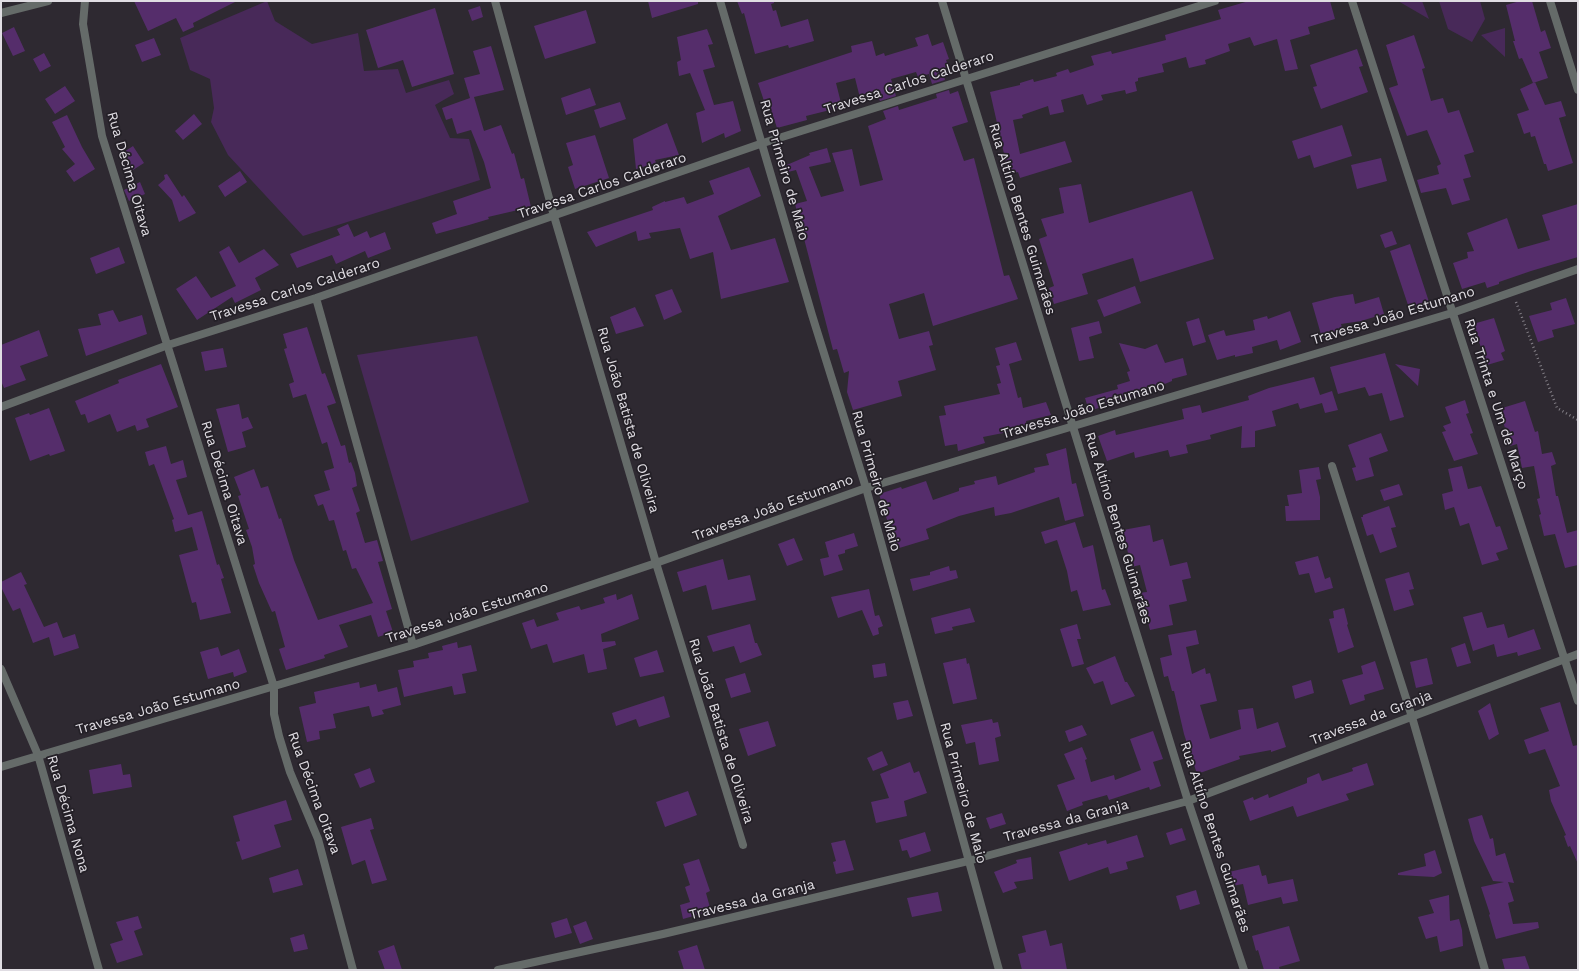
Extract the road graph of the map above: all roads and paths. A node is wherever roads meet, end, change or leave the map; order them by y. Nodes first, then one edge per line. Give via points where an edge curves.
1 (48, 1) edge
2 (85, 1) edge
3 (495, 1) edge
4 (720, 1) edge
5 (942, 1) edge
6 (1215, 1) edge
7 (1352, 1) edge
8 (1550, 1) edge
9 (1, 13) edge
10 (965, 78) junction
11 (1578, 90) edge
12 (763, 143) junction
13 (554, 216) junction
14 (1578, 269) edge
15 (1512, 292) junction
16 (316, 298) junction
17 (1452, 313) junction
18 (168, 345) junction
19 (1, 407) edge
20 (1578, 420) edge
21 (1074, 426) junction
22 (1332, 466) dead end
23 (866, 488) junction
24 (656, 563) junction
25 (413, 645) junction
26 (1578, 654) edge
27 (1564, 659) junction
28 (1, 669) edge
29 (274, 687) junction
30 (1578, 701) edge
31 (1412, 716) junction
32 (38, 755) junction
33 (1, 767) edge
34 (1188, 801) junction
35 (743, 845) dead end
36 (968, 861) junction
37 (99, 970) edge
38 (354, 970) edge
39 (498, 970) edge
40 (999, 970) edge
41 (1244, 970) edge
42 (1485, 970) edge

1 - 9 street
2 - 18 street, Rua Décima Oitava via 83,24 102,136
3 - 13 street, Rua João Batista de Oliveira
4 - 12 street, Rua Primeiro de Maio
5 - 10 street, Rua Altíno Bentes Guimarães
6 - 10 street, Travessa Carlos Calderaro
7 - 17 street, Rua Trinta e Um de Março
8 - 11 street
10 - 12 street, Travessa Carlos Calderaro
10 - 21 street, Rua Altíno Bentes Guimarães
12 - 13 street, Travessa Carlos Calderaro
12 - 23 street, Rua Primeiro de Maio via 812,315
13 - 16 street, Travessa Carlos Calderaro
13 - 24 street, Rua João Batista de Oliveira
14 - 15 street, Travessa João Estumano
15 - 17 street, Travessa João Estumano
15 - 20 path via 1557,408
16 - 18 street, Travessa Carlos Calderaro
16 - 25 street
17 - 21 street, Travessa João Estumano
17 - 27 street, Rua Trinta e Um de Março
18 - 19 street, Travessa Carlos Calderaro
18 - 29 street, Rua Décima Oitava
21 - 23 street, Travessa João Estumano
21 - 34 street, Rua Altíno Bentes Guimarães
22 - 31 street
23 - 24 street, Travessa João Estumano
23 - 36 street, Rua Primeiro de Maio
24 - 25 street, Travessa João Estumano
24 - 35 street, Rua João Batista de Oliveira
25 - 29 street, Travessa João Estumano
26 - 27 street, Travessa da Granja
27 - 30 street, Rua Trinta e Um de Março
27 - 31 street, Travessa da Granja
28 - 32 street, Rua Décima Nona
29 - 32 street, Travessa João Estumano
29 - 38 street, Rua Décima Oitava via 274,714 279,736 290,772 318,839
31 - 34 street, Travessa da Granja
31 - 42 street
32 - 33 street, Travessa João Estumano
32 - 37 street, Rua Décima Nona
34 - 36 street, Travessa da Granja
34 - 41 street, Rua Altíno Bentes Guimarães
36 - 39 street, Travessa da Granja via 663,934
36 - 40 street, Rua Primeiro de Maio

